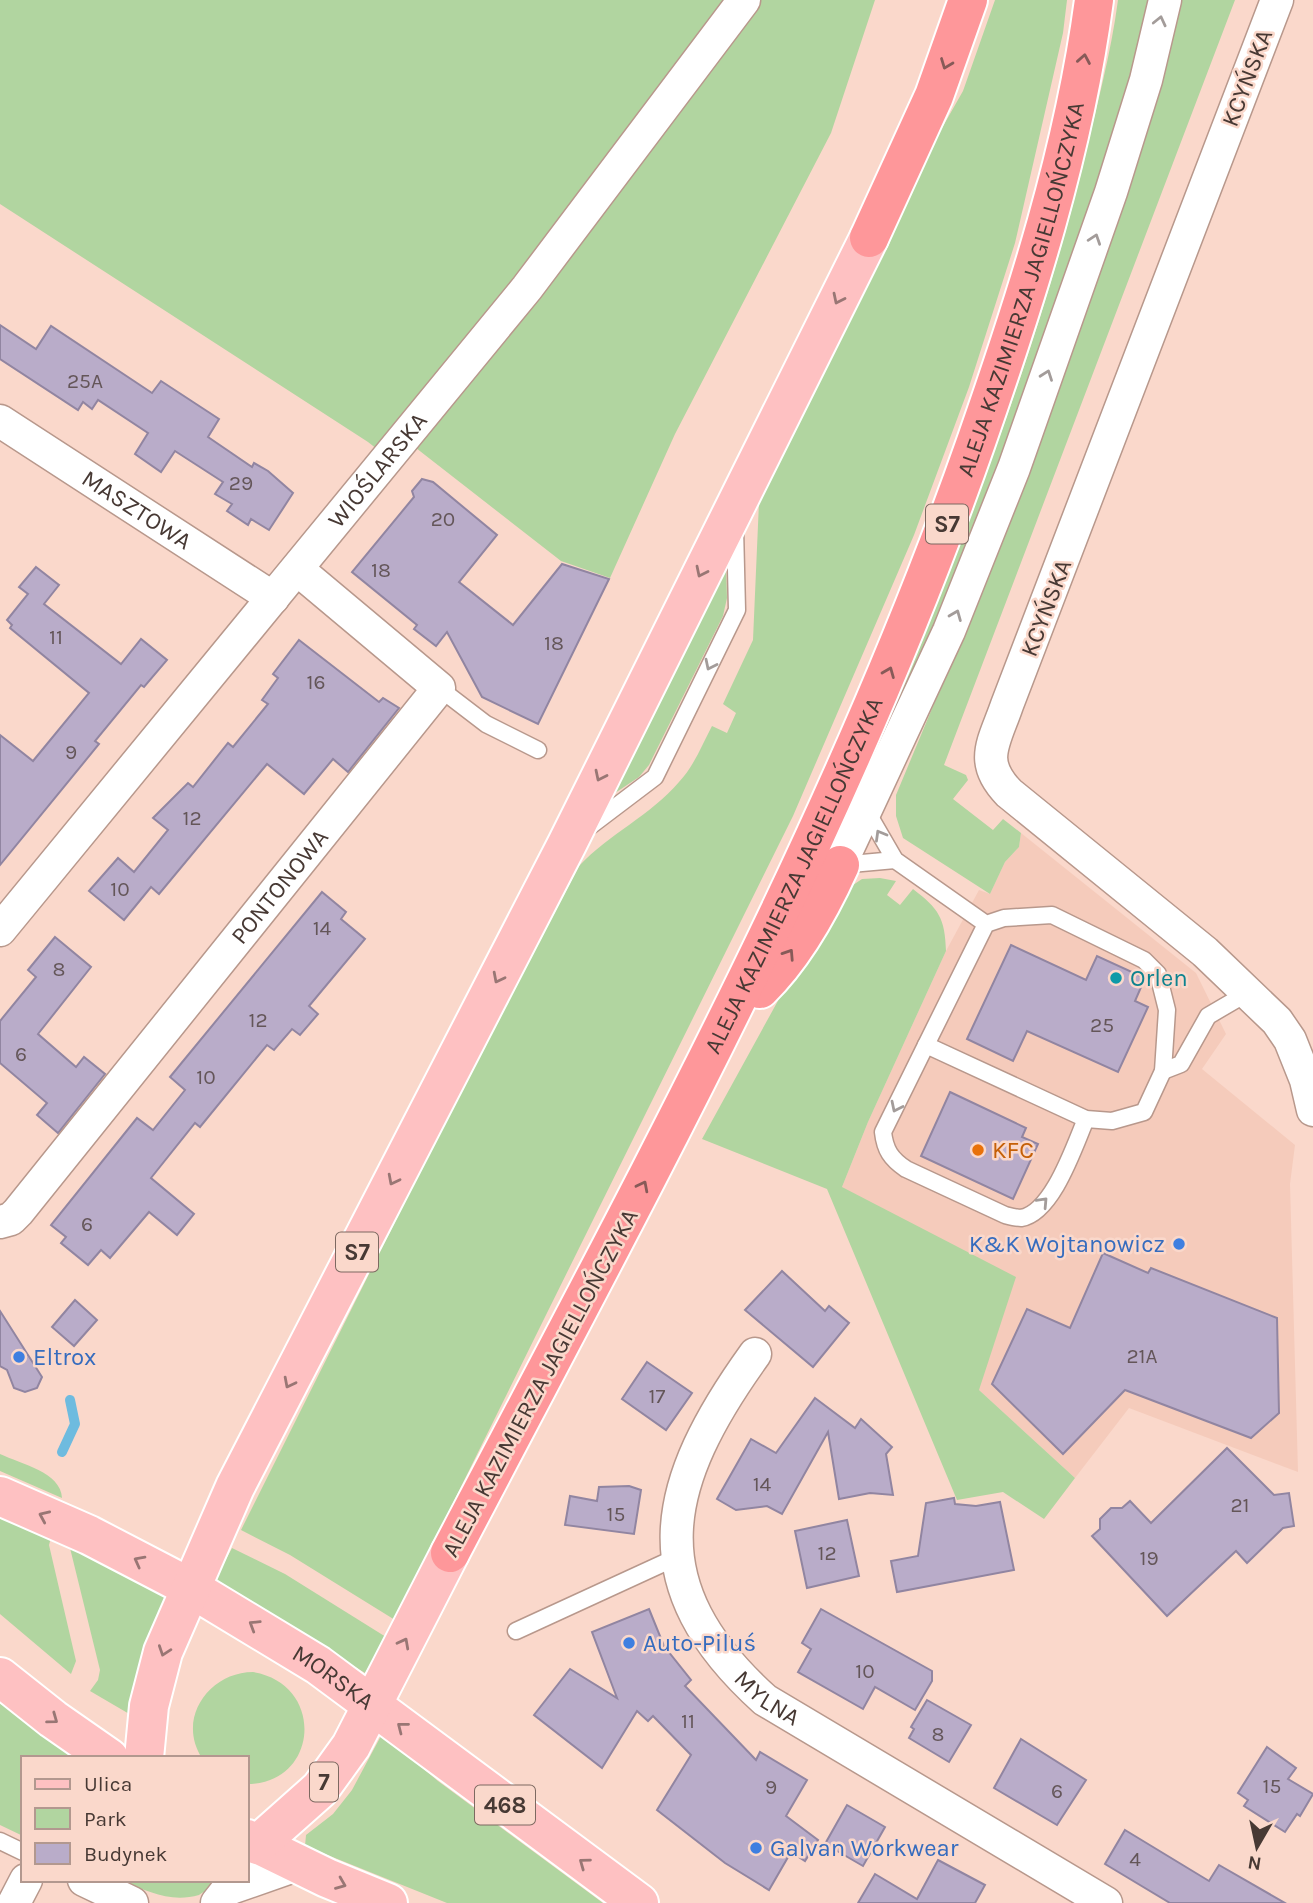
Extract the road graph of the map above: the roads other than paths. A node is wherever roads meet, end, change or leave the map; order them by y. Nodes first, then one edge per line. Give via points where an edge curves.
1 (744, 0) edge
2 (968, 0) edge
3 (1094, 0) edge
4 (1165, 0) edge
5 (1276, 0) edge
6 (869, 238) joint
7 (0, 421) edge
8 (734, 505) junction
9 (297, 569) junction
10 (272, 598) junction
11 (439, 688) junction
12 (538, 750) dead end
13 (866, 810) junction
14 (567, 844) junction
15 (895, 860) junction
16 (840, 864) junction
17 (986, 924) junction
18 (0, 930) edge
19 (1249, 992) junction
20 (726, 1022) junction
21 (926, 1045) junction
22 (1163, 1071) junction
23 (1313, 1110) edge
24 (1086, 1119) junction
25 (0, 1222) edge
26 (755, 1354) dead end
27 (0, 1496) edge
28 (450, 1553) joint
29 (677, 1557) junction
30 (188, 1587) junction
31 (516, 1631) dead end
32 (0, 1677) edge
33 (372, 1704) junction
34 (106, 1756) edge
35 (144, 1756) edge
36 (0, 1841) edge
37 (252, 1842) edge
38 (21, 1851) edge
39 (297, 1865) junction
40 (25, 1882) edge
41 (88, 1882) edge
42 (224, 1891) edge
43 (14, 1903) edge
44 (132, 1903) edge
45 (387, 1903) edge
46 (639, 1903) edge
47 (1106, 1903) edge

1 - 9 street, WIOŚLARSKA via 527,288
2 -> 6 highway, S7 via 934,96
20 -> 3 highway, ALEJA KAZIMIERZA JAGIELLOŃCZYKA / S7 via 839,789 961,487 1020,315 1078,91
13 -> 4 street via 949,631 1024,439 1111,192
5 - 19 street, KCYŃSKA via 1007,705 990,765 994,778 1009,793
6 -> 8 main road, S7
7 - 10 street, MASZTOWA
8 -> 14 main road, S7
8 -> 14 lane via 737,610 655,777
9 - 10 street, WIOŚLARSKA
9 - 11 street
10 - 18 street, WIOŚLARSKA
11 - 12 lane via 486,724
11 - 25 street, PONTONOWA via 18,1212
15 -> 13 lane
13 - 16 street
14 -> 30 main road, S7
15 - 16 lane
15 - 17 lane
20 -> 16 highway via 776,974 822,904
17 - 21 lane
17 - 22 lane via 1004,918 1052,915 1144,960 1158,974 1164,992
19 - 22 lane via 1208,1016 1181,1064
19 - 23 street, KCYŃSKA via 1290,1040
28 -> 20 highway, ALEJA KAZIMIERZA JAGIELLOŃCZYKA / S7
21 - 24 lane
21 -> 24 lane via 883,1132 885,1147 893,1161 906,1169 1005,1215 1021,1218 1046,1199 1058,1183
22 - 24 lane via 1144,1112 1112,1121
26 - 29 street, MYLNA via 724,1397 687,1473 677,1519
30 -> 27 main road, MORSKA / 468 via 89,1535
33 -> 28 main road, ALEJA KAZIMIERZA JAGIELLOŃCZYKA / S7
29 - 31 lane
29 - 47 street, MYLNA via 682,1585 712,1646 765,1700
33 -> 30 main road, MORSKA / 468
30 -> 35 main road via 149,1706
32 -> 34 main road
33 - 37 main road, 7 via 351,1746 320,1789
46 -> 33 main road, MORSKA / 468
36 - 38 lane
37 - 39 main road
39 - 42 street
39 -> 45 main road
40 - 43 street
41 - 44 street

